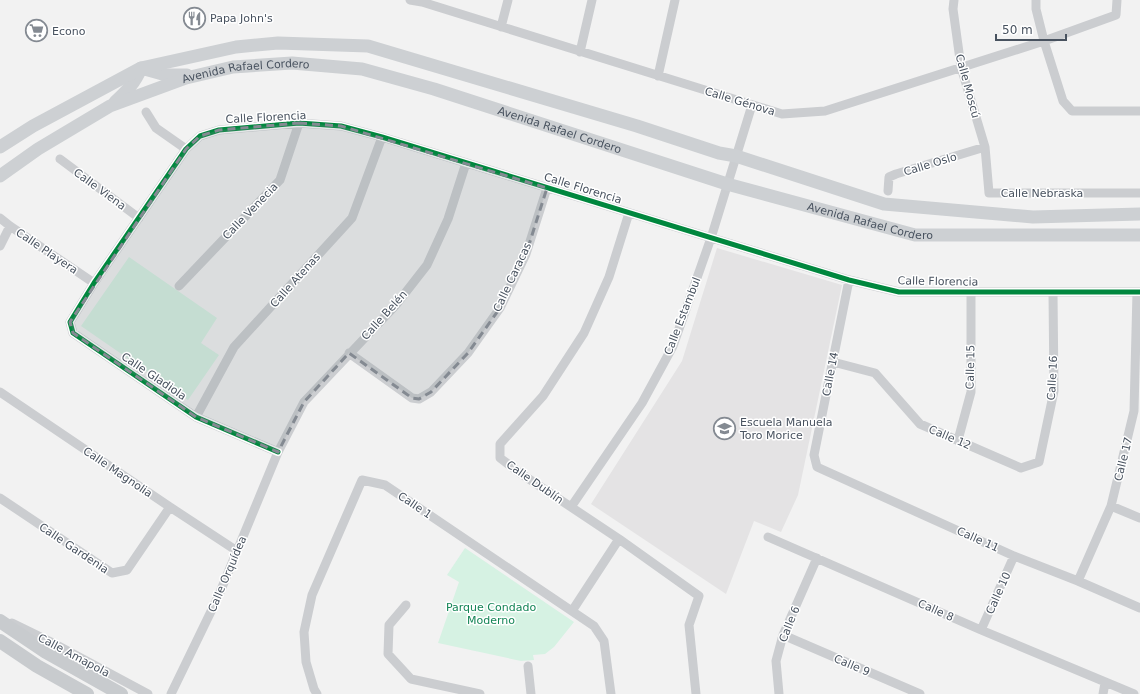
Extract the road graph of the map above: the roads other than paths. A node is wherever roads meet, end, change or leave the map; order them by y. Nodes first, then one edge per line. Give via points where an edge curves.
1 (410, 0) edge
2 (508, 0) edge
3 (592, 0) edge
4 (675, 0) edge
5 (954, 0) edge
6 (1036, 0) edge
7 (1117, 0) edge
8 (422, 1) edge
9 (501, 27) junction
10 (1044, 41) junction
11 (580, 52) junction
12 (961, 67) junction
13 (141, 68) junction
14 (199, 75) junction
15 (658, 76) junction
16 (752, 105) junction
17 (110, 106) junction
18 (1140, 111) edge
19 (146, 112) dead end
20 (299, 123) junction
21 (382, 137) junction
22 (0, 147) edge
23 (985, 147) junction
24 (186, 149) junction
25 (736, 156) junction
26 (60, 159) dead end
27 (466, 163) junction
28 (0, 176) edge
29 (727, 184) junction
30 (547, 188) junction
31 (888, 191) dead end
32 (1140, 193) edge
33 (629, 213) junction
34 (1140, 214) edge
35 (0, 218) edge
36 (139, 218) junction
37 (10, 226) junction
38 (1140, 235) edge
39 (711, 238) junction
40 (0, 246) edge
41 (849, 280) junction
42 (94, 284) junction
43 (179, 286) dead end
44 (971, 292) junction
45 (1138, 292) edge
46 (1053, 293) junction
47 (349, 353) junction
48 (833, 362) junction
49 (0, 392) edge
50 (196, 417) junction
51 (958, 440) junction
52 (278, 452) junction
53 (1039, 462) joint
54 (817, 467) joint
55 (0, 498) edge
56 (1111, 506) junction
57 (571, 507) junction
58 (170, 508) junction
59 (1140, 518) edge
60 (768, 536) dead end
61 (619, 540) junction
62 (237, 551) junction
63 (1014, 556) junction
64 (817, 558) junction
65 (1078, 581) junction
66 (406, 605) dead end
67 (1140, 608) edge
68 (572, 611) junction
69 (0, 617) edge
70 (0, 621) edge
71 (981, 630) junction
72 (783, 635) junction
73 (0, 641) edge
74 (528, 666) dead end
75 (1105, 683) junction
76 (459, 692) edge
77 (87, 694) edge
78 (121, 694) edge
79 (148, 694) edge
80 (171, 694) edge
81 (317, 694) edge
82 (480, 694) edge
83 (531, 694) edge
84 (611, 694) edge
85 (696, 694) edge
86 (779, 694) edge
87 (920, 694) edge
88 (1103, 694) edge
89 (1134, 694) edge

1 - 8 street, Calle Génova
2 - 9 street
3 - 11 street
4 - 15 street
5 - 12 street, Calle Moscú
6 - 10 street
7 - 10 street, Calle Génova via 1116,15
8 - 9 street, Calle Génova
9 - 11 street, Calle Génova
10 - 12 street, Calle Génova
10 - 18 street via 1063,101 1072,111
11 - 15 street, Calle Génova
12 - 16 street, Calle Génova via 825,111 782,114
12 - 23 street, Calle Moscú
13 - 14 main road via 166,75
13 - 17 main road via 129,89
13 - 22 main road, Avenida Rafael Cordero via 33,126
13 - 25 main road, Avenida Rafael Cordero via 236,46 278,43 368,46 637,126 718,153
14 - 17 main road, Avenida Rafael Cordero
14 - 29 main road, Avenida Rafael Cordero via 234,67 292,63 362,69 434,89
15 - 16 street, Calle Génova
16 - 25 street, Calle Estambul
17 - 28 main road, Avenida Rafael Cordero via 38,149
19 - 24 street via 156,128
20 - 21 street, Calle Florencia via 341,126
20 - 24 street, Calle Florencia via 219,130 200,136
20 - 43 street, Calle Venecia via 280,180
21 - 27 street, Calle Florencia
21 - 50 street, Calle Atenas via 352,218 234,347
23 - 31 street, Calle Oslo via 889,177
23 - 32 street, Calle Nebraska via 989,193
24 - 36 street, Calle Florencia
25 - 29 street, Calle Estambul
25 - 34 main road, Avenida Rafael Cordero via 884,204 1033,217
26 - 36 street, Calle Viena
27 - 30 street, Calle Florencia
27 - 47 street, Calle Belén via 448,219 427,265 395,306
29 - 38 main road, Avenida Rafael Cordero via 915,235
29 - 39 street, Calle Estambul
30 - 33 street, Calle Florencia
30 - 47 street, Calle Caracas via 526,254 500,308 468,353 431,392 419,399 412,398
33 - 39 street, Calle Florencia
33 - 57 street, Calle Dublín via 609,277 584,333 542,396 500,444 500,458
35 - 37 street, Calle Playera
36 - 42 street, Calle Florencia
37 - 40 street
37 - 42 street, Calle Playera
39 - 41 street, Calle Florencia
39 - 57 street, Calle Estambul via 673,346 642,403
41 - 44 street, Calle Florencia via 899,292
41 - 48 street, Calle 14
42 - 50 street, Calle Gladiola via 70,322 73,333
44 - 46 street, Calle Florencia
44 - 51 street, Calle 15 via 971,392
45 - 46 street, Calle Florencia
45 - 56 street, Calle 17 via 1134,411
46 - 53 street, Calle 16 via 1054,391
47 - 52 street, Calle Belén via 304,402
48 - 51 street, Calle 12 via 875,373 920,424
48 - 54 street, Calle 14 via 814,455
49 - 58 street, Calle Magnolia
50 - 52 street, Calle Gladiola
51 - 53 street, Calle 12 via 1021,468
52 - 62 street, Calle Orquídea
54 - 63 street, Calle 11
55 - 58 street, Calle Gardenia via 112,573 127,570
56 - 59 street
56 - 65 street, Calle 17
57 - 61 street, Calle Dublín
58 - 62 street, Calle Magnolia
60 - 64 street, Calle 8
61 - 68 street
61 - 85 street, Calle Dublín via 699,596 689,625
62 - 80 street, Calle Orquídea via 218,597
63 - 65 street, Calle 11
63 - 71 street, Calle 10
64 - 71 street, Calle 8
64 - 72 street, Calle 6
65 - 67 street, Calle 11
66 - 76 street via 389,625 388,654 411,679
68 - 81 street, Calle 1 via 385,485 362,480 312,595 304,632 306,662
68 - 84 street, Calle 1 via 594,626 604,641
69 - 79 street, Calle Amapola
70 - 78 main road via 46,652
71 - 75 street, Calle 8
72 - 86 street, Calle 6 via 776,661
72 - 87 street, Calle 9
73 - 77 main road via 37,666
74 - 83 street
75 - 88 street
75 - 89 street, Calle 8
76 - 82 street

